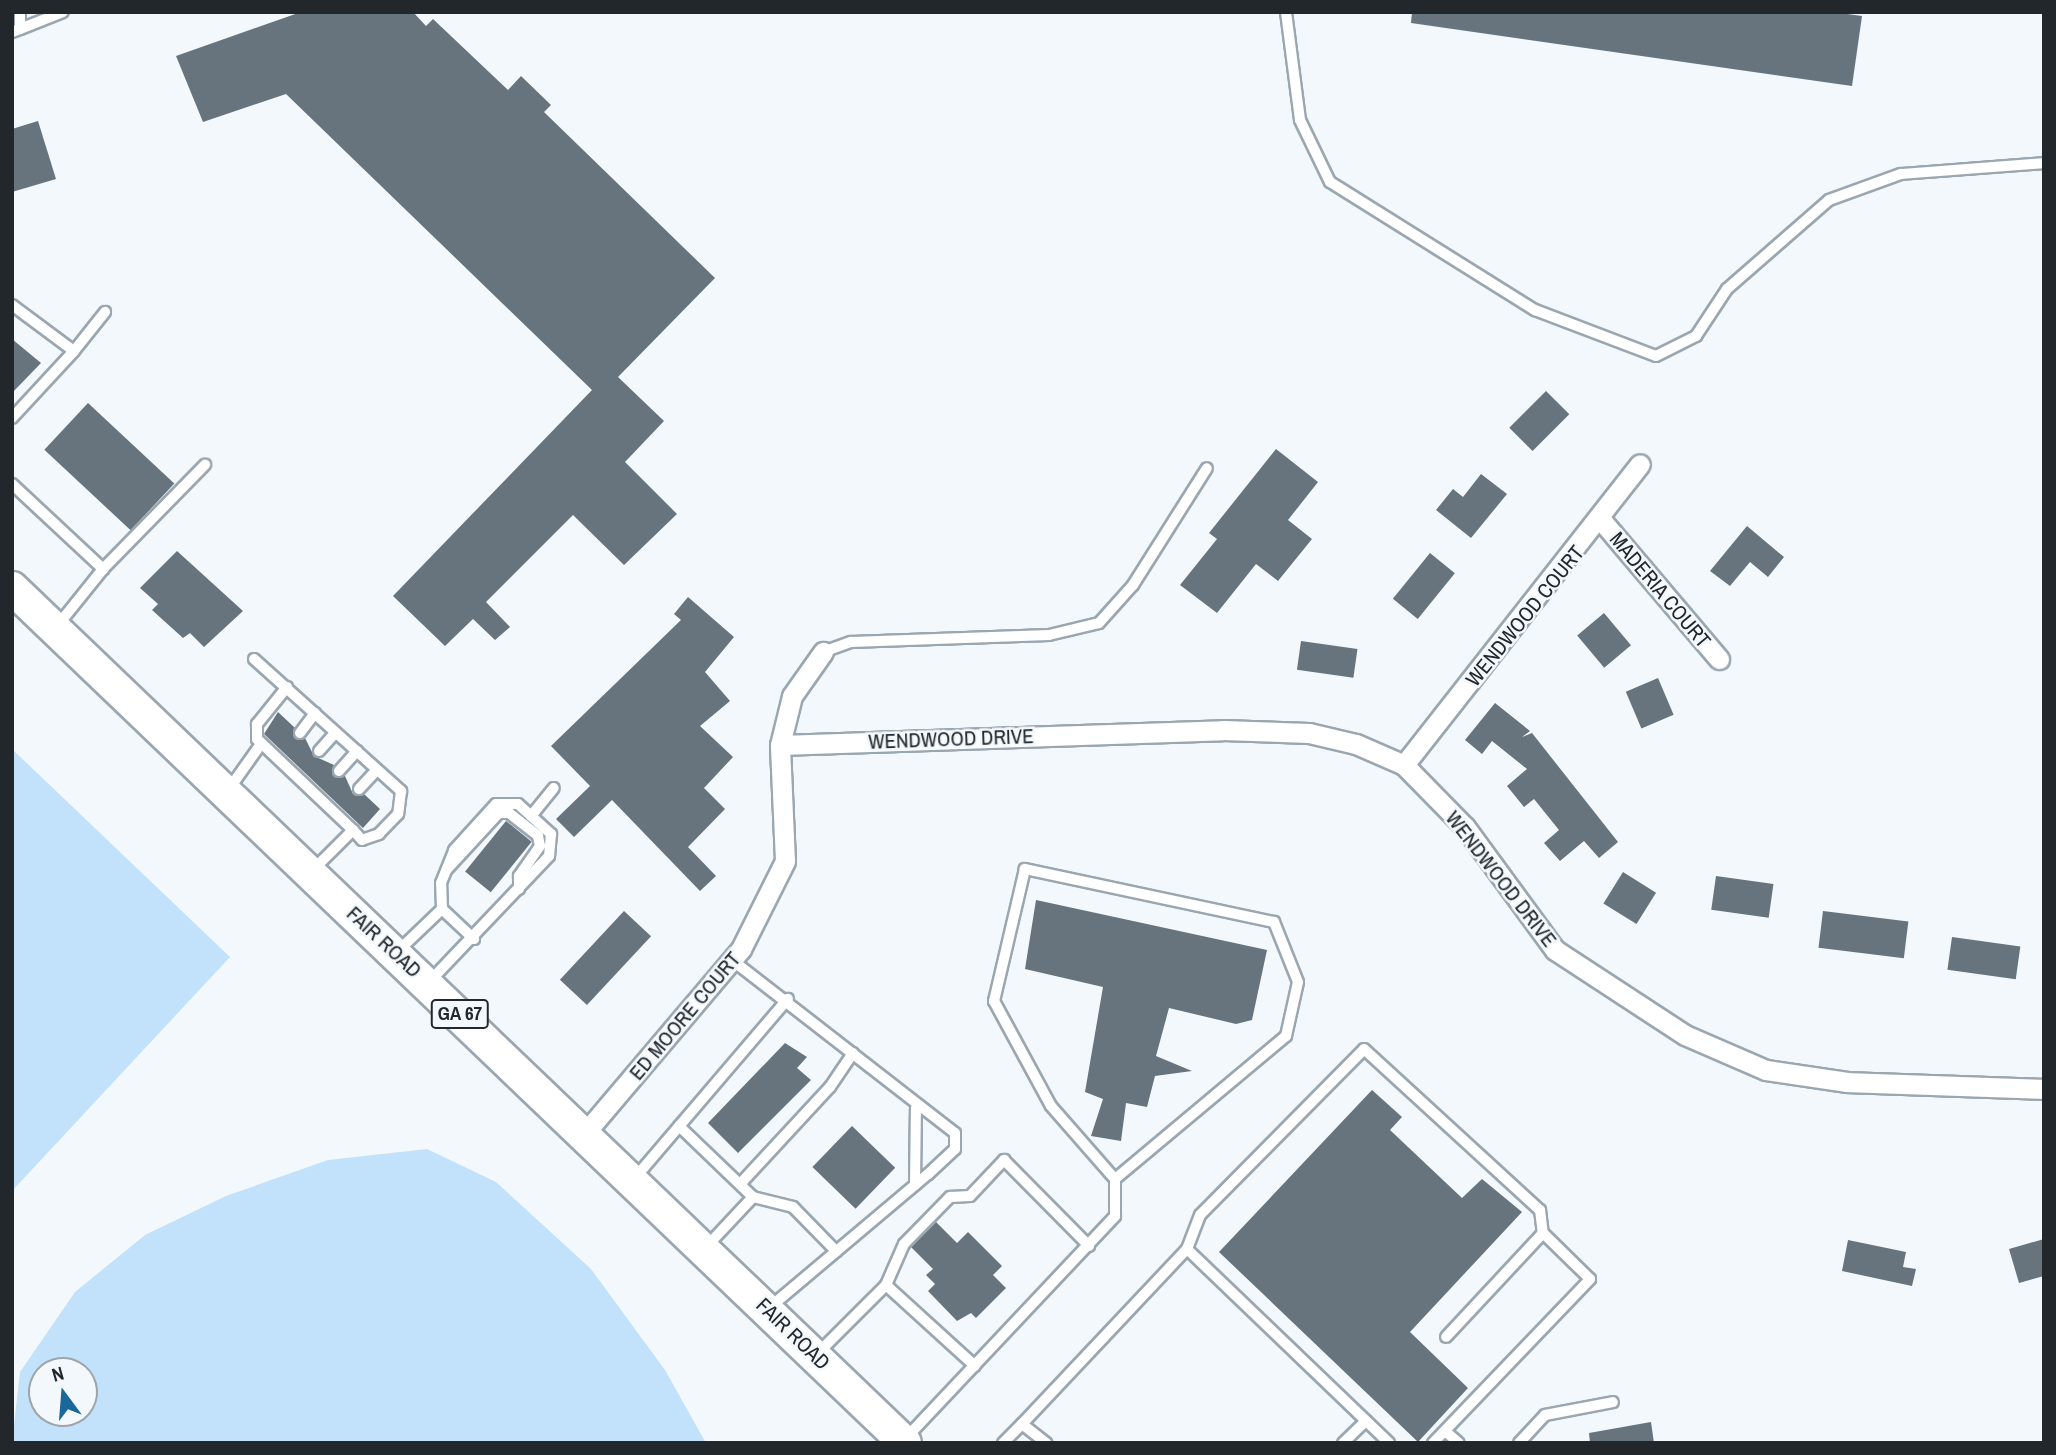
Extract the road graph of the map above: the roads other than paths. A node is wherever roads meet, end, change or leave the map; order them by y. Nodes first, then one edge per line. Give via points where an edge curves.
1 (20, 12) edge
2 (63, 12) edge
3 (1286, 12) edge
4 (16, 31) edge
5 (2044, 163) edge
6 (12, 304) edge
7 (105, 312) dead end
8 (74, 351) junction
9 (12, 418) edge
10 (1640, 464) dead end
11 (205, 465) dead end
12 (1207, 468) dead end
13 (12, 484) edge
14 (1602, 521) junction
15 (103, 569) junction
16 (12, 588) edge
17 (55, 628) junction
18 (823, 652) joint
19 (254, 659) dead end
20 (1718, 659) dead end
21 (287, 687) junction
22 (315, 713) junction
23 (336, 732) junction
24 (300, 733) dead end
25 (261, 744) junction
26 (780, 745) junction
27 (319, 751) dead end
28 (357, 751) junction
29 (1404, 765) junction
30 (377, 769) junction
31 (339, 771) dead end
32 (554, 788) dead end
33 (359, 789) dead end
34 (227, 792) junction
35 (531, 816) junction
36 (353, 830) junction
37 (446, 869) junction
38 (310, 872) junction
39 (519, 889) junction
40 (442, 909) junction
41 (474, 939) junction
42 (396, 953) junction
43 (732, 960) junction
44 (428, 984) junction
45 (788, 999) junction
46 (853, 1053) junction
47 (2044, 1089) edge
48 (916, 1108) junction
49 (679, 1126) junction
50 (585, 1133) junction
51 (633, 1179) junction
52 (1115, 1179) junction
53 (741, 1183) junction
54 (915, 1185) junction
55 (753, 1197) junction
56 (1543, 1233) junction
57 (1089, 1246) junction
58 (705, 1247) junction
59 (1187, 1249) junction
60 (836, 1251) junction
61 (886, 1285) junction
62 (767, 1310) junction
63 (1446, 1337) dead end
64 (815, 1356) junction
65 (975, 1366) junction
66 (1613, 1402) dead end
67 (1366, 1420) junction
68 (1022, 1424) junction
69 (1445, 1431) junction
70 (904, 1442) edge
71 (1003, 1443) edge
72 (1046, 1443) edge
73 (1343, 1443) edge
74 (1389, 1443) edge
75 (1433, 1443) edge
76 (1459, 1443) edge
77 (1519, 1443) edge

1 - 4 lane
2 - 4 lane
3 - 5 lane via 1300,120 1330,182 1535,310 1656,356 1696,336 1727,289 1829,200 1901,174
6 - 8 lane
7 - 8 lane
8 - 9 lane
10 - 14 street, WENDWOOD COURT
11 - 15 lane
12 - 18 lane via 1133,585 1098,623 1049,635 851,642
13 - 15 lane
14 - 20 street, MADERIA COURT
14 - 29 street, WENDWOOD COURT
15 - 17 lane
16 - 17 main road, FAIR ROAD / GA 67
17 - 34 main road, FAIR ROAD / GA 67
18 - 26 street, ED MOORE COURT via 792,696
19 - 21 lane
21 - 22 lane
21 - 25 lane via 257,724
22 - 23 lane
22 - 24 lane
23 - 27 lane
23 - 28 lane
25 - 34 lane
25 - 36 lane via 278,753
26 - 29 street, WENDWOOD DRIVE via 1309,733 1356,744
26 - 43 street, ED MOORE COURT via 785,860
28 - 30 lane
28 - 31 lane
29 - 47 street, WENDWOOD DRIVE via 1465,827 1555,950 1685,1035 1779,1072 1847,1082
30 - 33 lane
30 - 36 lane via 404,802 379,834 362,839
32 - 35 lane
34 - 38 main road, FAIR ROAD / GA 67
35 - 37 lane via 518,804 496,804 454,850
35 - 39 lane via 551,834 549,856
36 - 38 lane
37 - 39 lane via 499,813 509,813 538,835 540,846 519,876
37 - 40 lane
38 - 42 main road, FAIR ROAD / GA 67
39 - 41 lane
40 - 41 lane
40 - 42 lane
41 - 44 lane
42 - 44 main road, FAIR ROAD / GA 67
43 - 45 lane
43 - 50 street, ED MOORE COURT
44 - 50 main road, FAIR ROAD / GA 67
45 - 46 lane
45 - 49 lane
46 - 48 lane
46 - 53 lane via 830,1087
48 - 54 lane
48 - 54 lane via 955,1133 955,1141 954,1149
49 - 51 lane
49 - 53 lane
50 - 51 main road, FAIR ROAD / GA 67
51 - 58 main road, FAIR ROAD / GA 67
52 - 52 lane via 1286,1036 1298,982 1274,922 1025,869 994,1001 1051,1106
52 - 57 lane via 1115,1216
53 - 55 lane
54 - 60 lane
55 - 58 lane
55 - 60 lane via 793,1208
56 - 59 lane via 1540,1210 1364,1049 1200,1215
56 - 63 lane
56 - 69 lane via 1590,1279
57 - 61 lane via 1004,1160 970,1196 950,1196 904,1244
57 - 65 lane
58 - 62 main road, FAIR ROAD / GA 67
59 - 67 lane
59 - 68 lane
60 - 62 lane
61 - 64 lane
61 - 65 lane
62 - 64 main road, FAIR ROAD / GA 67
64 - 70 main road, FAIR ROAD / GA 67
65 - 70 lane
66 - 77 lane via 1545,1415
67 - 73 lane
67 - 74 lane
68 - 71 lane
68 - 72 lane
69 - 75 lane
69 - 76 lane

